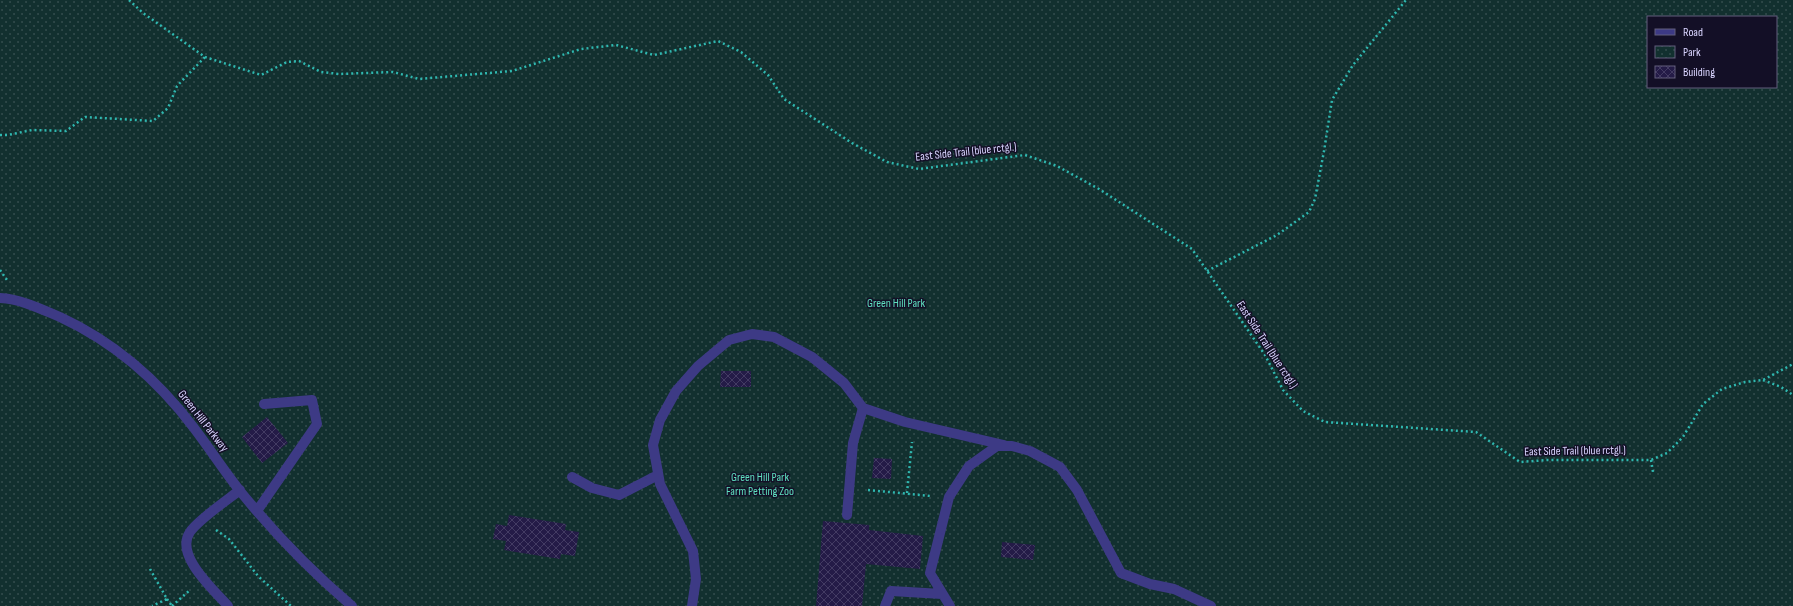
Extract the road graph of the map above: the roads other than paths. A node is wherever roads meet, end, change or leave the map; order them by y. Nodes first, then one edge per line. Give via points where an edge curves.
1 (0, 298) edge
2 (264, 404) dead end
3 (864, 408) junction
4 (1010, 446) junction
5 (658, 475) junction
6 (572, 477) dead end
7 (240, 490) junction
8 (257, 511) junction
9 (847, 515) dead end
10 (942, 594) junction
11 (228, 606) edge
12 (352, 606) edge
13 (692, 606) edge
14 (885, 606) edge
15 (950, 606) edge
16 (1211, 606) edge

1 - 7 street, Green Hill Parkway via 11,298 70,322 140,368 193,426
2 - 8 street via 312,400 317,424
3 - 4 street
3 - 5 street via 844,383 812,357 774,337 752,334 729,340 698,366 676,391 660,420 652,445
3 - 9 street via 853,443
4 - 10 street via 997,446 969,466 949,497 930,573
4 - 16 street via 1030,451 1060,467 1077,490 1121,573 1150,584 1174,589
5 - 6 street via 619,495 592,488
5 - 13 street via 660,484 694,551 696,579
7 - 8 street, Green Hill Parkway
7 - 11 street via 190,532 185,544 187,557
8 - 12 street, Green Hill Parkway via 313,570
10 - 14 street via 891,591
10 - 15 street

